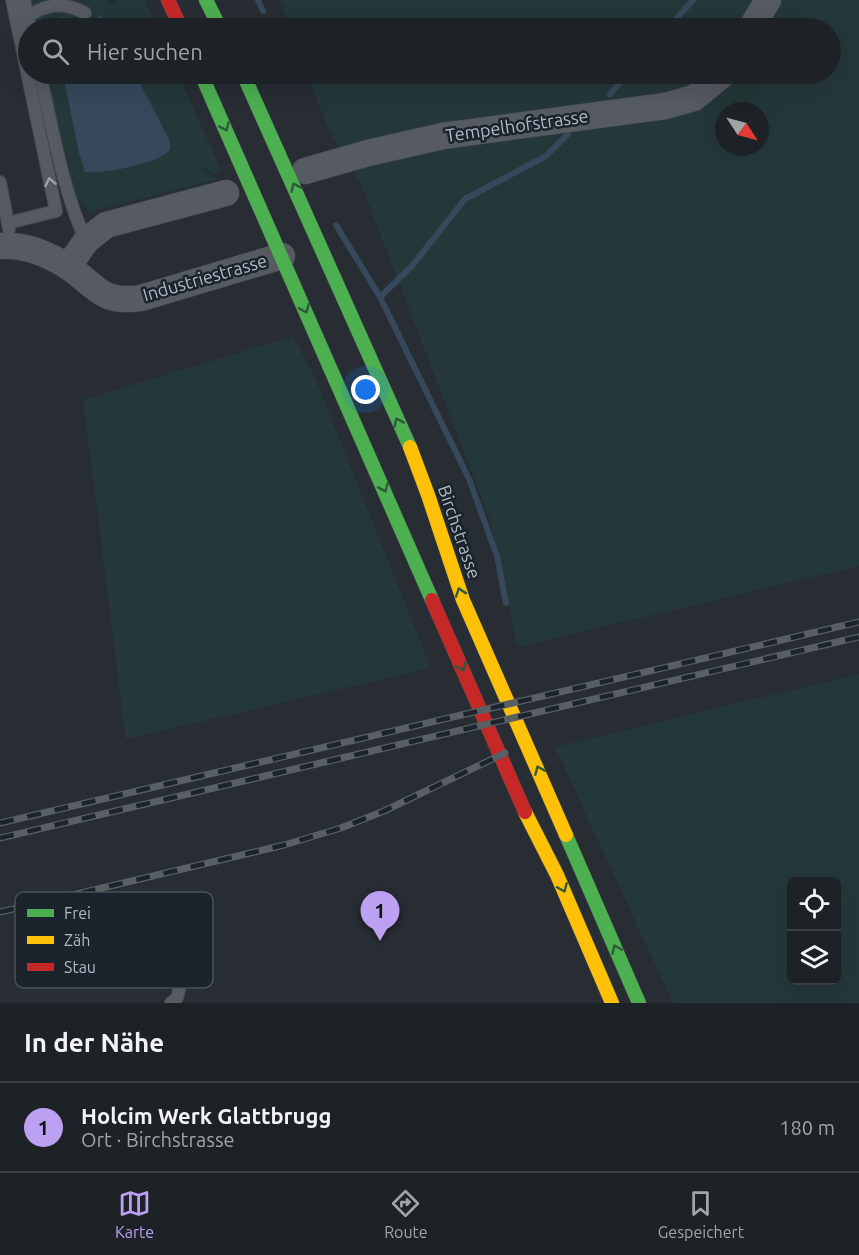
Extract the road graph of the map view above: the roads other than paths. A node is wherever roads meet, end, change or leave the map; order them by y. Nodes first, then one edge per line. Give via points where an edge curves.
1 (12, 0) edge
2 (24, 0) edge
3 (168, 0) edge
4 (206, 0) edge
5 (768, 0) edge
6 (85, 13) dead end
7 (27, 18) edge
8 (32, 18) edge
9 (176, 18) edge
10 (215, 18) edge
11 (757, 18) edge
12 (18, 29) edge
13 (30, 84) edge
14 (42, 84) edge
15 (206, 84) edge
16 (247, 84) edge
17 (711, 84) edge
18 (305, 171) dead end
19 (0, 182) edge
20 (226, 193) dead end
21 (7, 238) edge
22 (86, 241) junction
23 (286, 254) junction
24 (68, 267) junction
25 (536, 836) junction
26 (558, 912) dead end
27 (180, 988) edge
28 (171, 1003) edge
29 (612, 1003) edge
30 (639, 1003) edge

12 -> 1 lane
2 - 7 lane
3 - 9 main road
4 - 10 main road
5 - 11 street
6 - 8 lane via 63,4 52,5 40,9
21 -> 13 lane via 56,211
14 - 22 lane via 64,181
15 -> 23 main road
30 -> 16 main road, Birchstrasse via 463,600 408,443 313,242
17 - 18 street, Tempelhofstrasse via 694,98 665,106 443,136
19 - 21 lane
20 - 22 street via 106,225
21 - 24 street, Industriestrasse
22 - 24 street
23 - 24 street, Industriestrasse via 126,300 97,292
23 -> 25 main road
25 - 26 main road
25 -> 29 main road
27 - 28 lane

